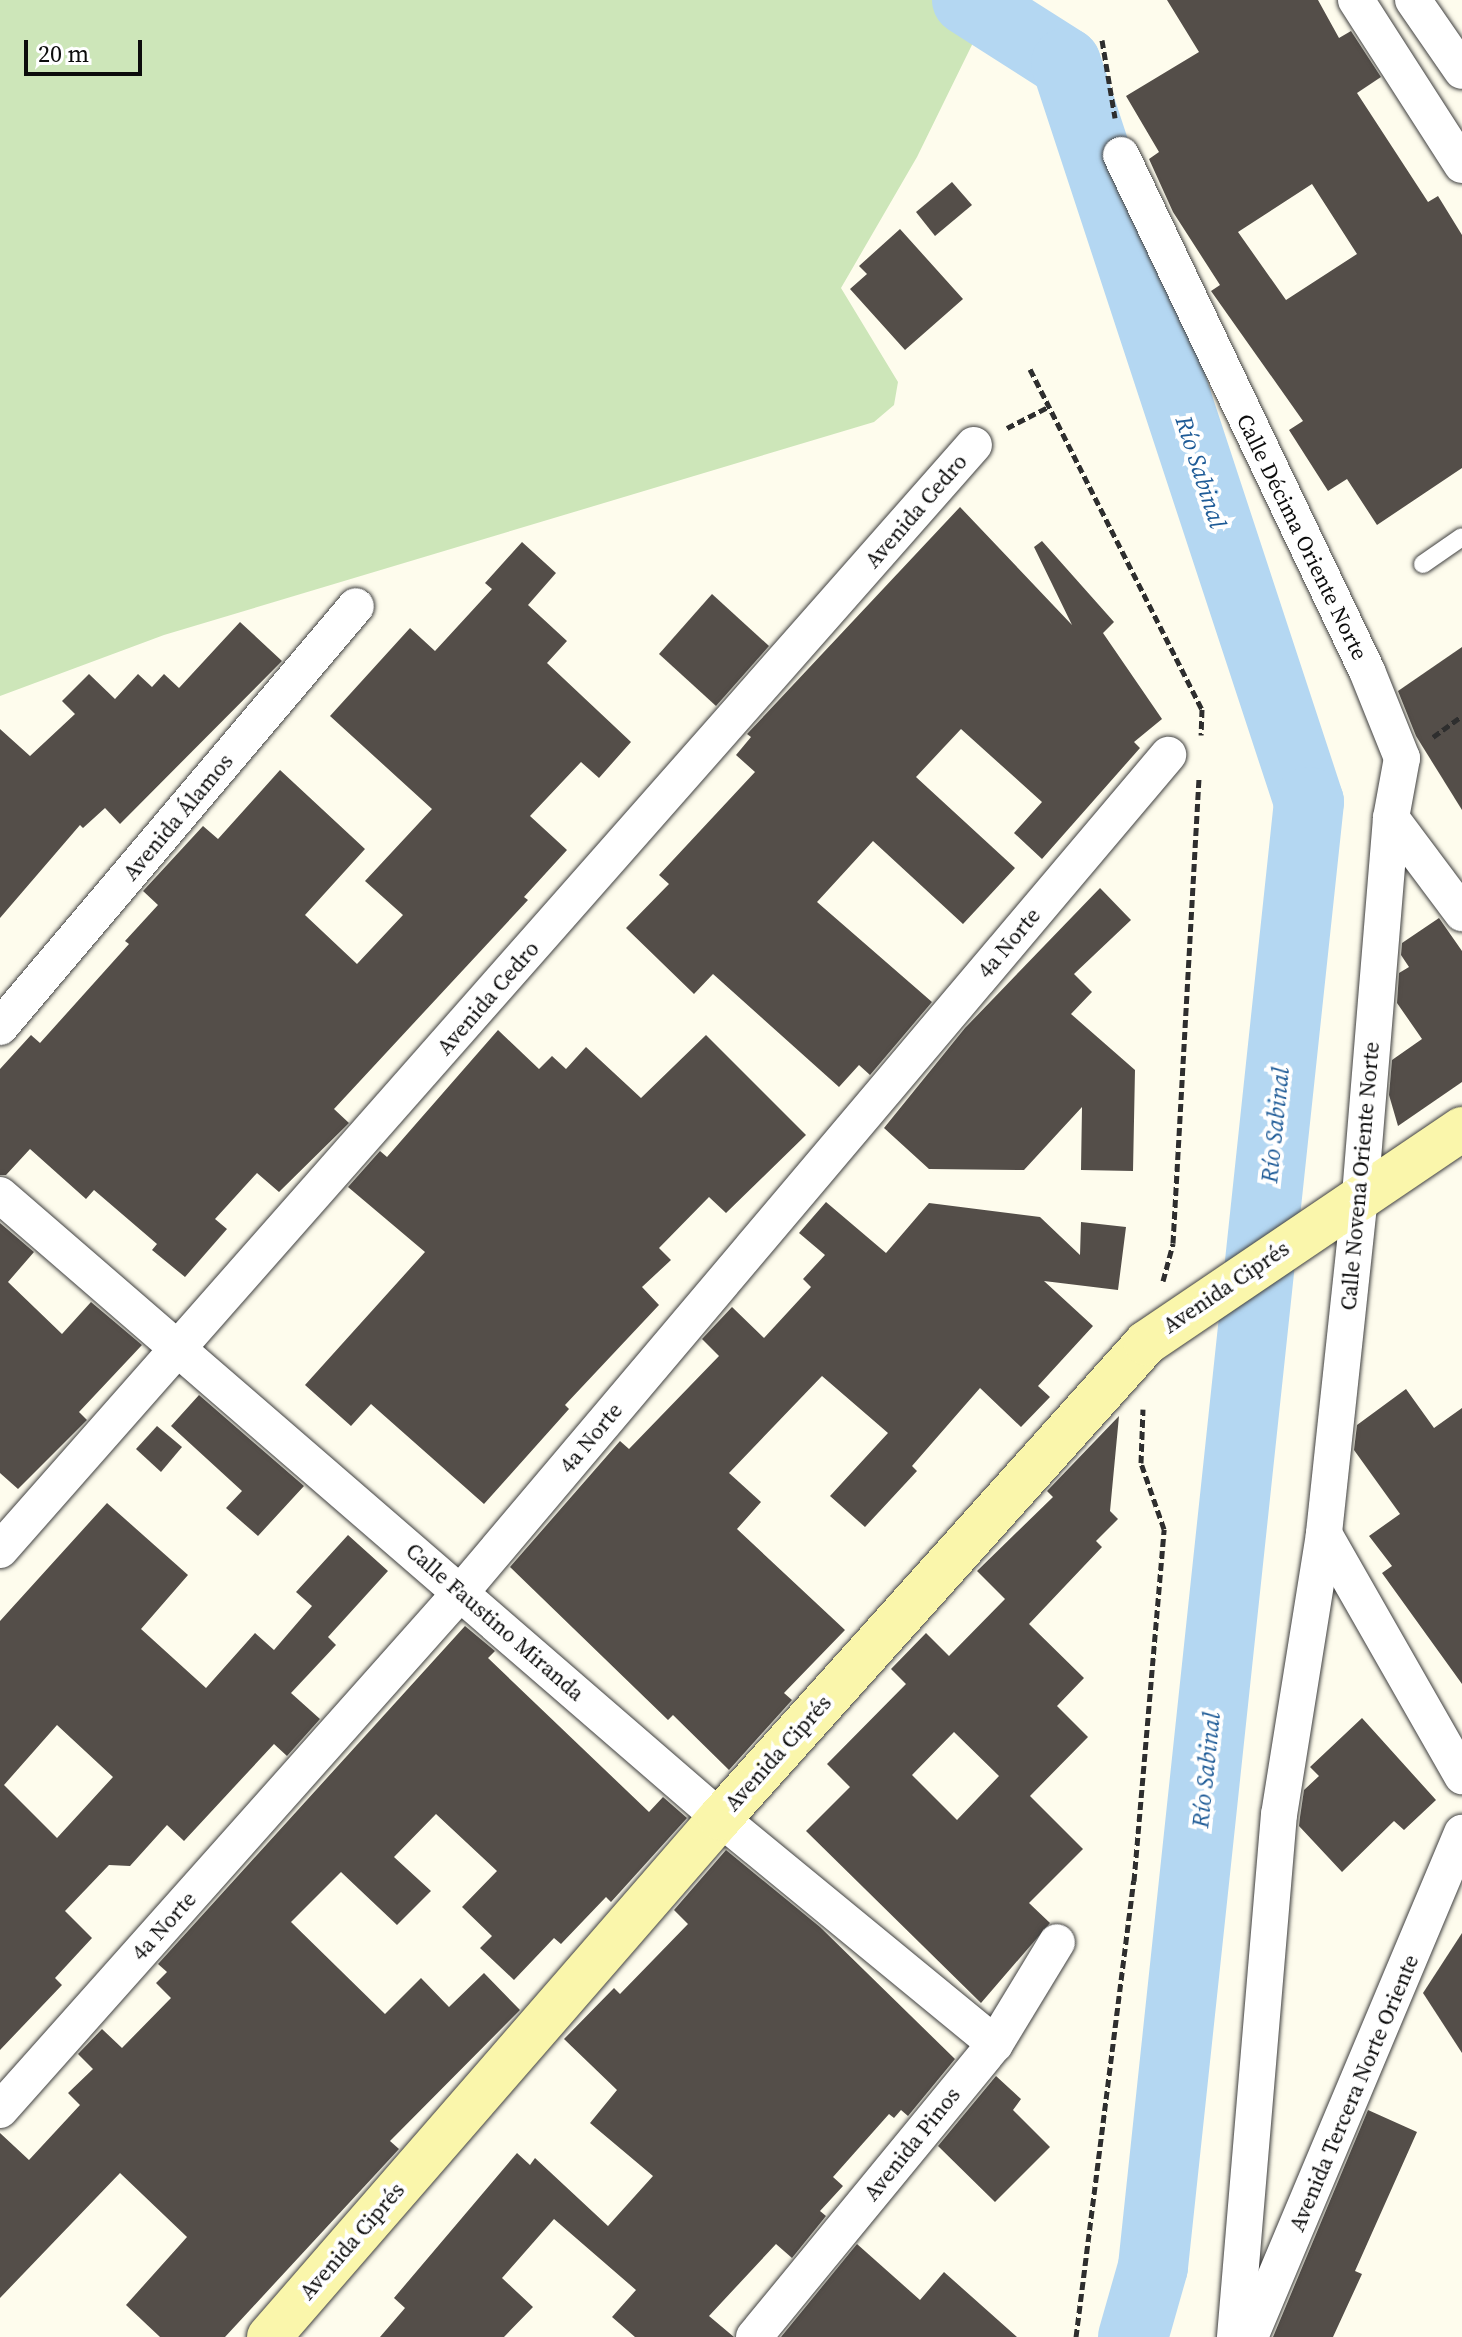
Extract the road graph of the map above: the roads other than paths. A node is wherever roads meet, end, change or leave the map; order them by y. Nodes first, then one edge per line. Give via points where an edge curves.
1 (1356, 0) edge
2 (1413, 0) edge
3 (1462, 71) edge
4 (1121, 155) road end
5 (1462, 165) edge
6 (974, 445) road end
7 (1462, 537) edge
8 (1423, 564) dead end
9 (356, 606) dead end
10 (1189, 756) road end
11 (1391, 818) junction
12 (1462, 913) edge
13 (0, 1027) edge
14 (1462, 1129) edge
15 (0, 1195) edge
16 (1346, 1206) junction
17 (180, 1348) junction
18 (1324, 1534) junction
19 (0, 1550) edge
20 (461, 1592) junction
21 (1462, 1776) edge
22 (720, 1818) junction
23 (1460, 1842) edge
24 (1057, 1942) dead end
25 (995, 2044) junction
26 (0, 2110) edge
27 (269, 2337) edge
28 (754, 2337) edge
29 (1235, 2337) edge
30 (1250, 2337) edge

1 - 5 street
2 - 3 street
4 - 11 street, Calle Décima Oriente Norte via 1396,743 1402,758
6 - 17 street, Avenida Cedro
7 - 8 lane
9 - 13 street, Avenida Álamos
10 - 20 street, 4a Norte
11 - 12 street
11 - 16 street, Calle Novena Oriente Norte
14 - 16 street, Avenida Ciprés
15 - 17 street, Calle Faustino Miranda
16 - 18 street, Calle Novena Oriente Norte
16 - 22 street, Avenida Ciprés via 1153,1337
17 - 19 street, Avenida Cedro
17 - 20 street, Calle Faustino Miranda
18 - 21 street
18 - 29 street, Calle Novena Oriente Norte via 1279,1814
20 - 22 street, Calle Faustino Miranda
20 - 26 street, 4a Norte
22 - 25 street, Calle Faustino Miranda
22 - 27 street, Avenida Ciprés
23 - 30 street, Avenida Tercera Norte Oriente
24 - 25 street, Avenida Pinos
25 - 28 street, Avenida Pinos

